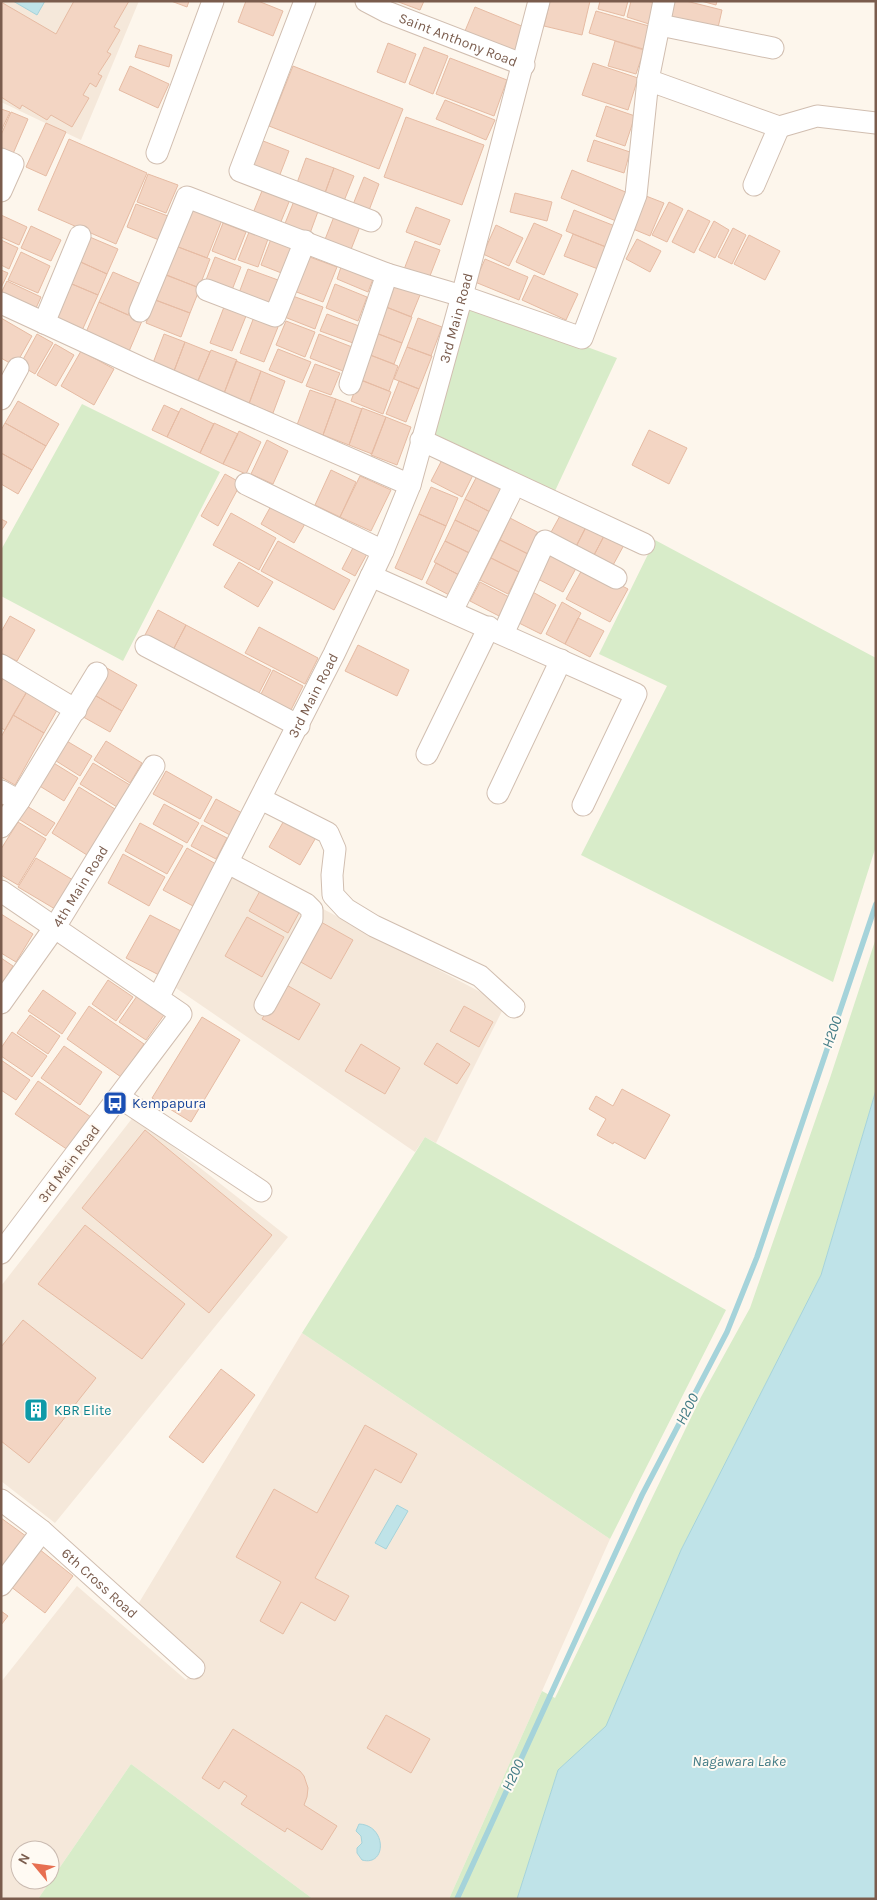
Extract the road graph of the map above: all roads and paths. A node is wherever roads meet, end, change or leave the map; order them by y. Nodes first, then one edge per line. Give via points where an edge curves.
1 (213, 1) edge
2 (305, 1) edge
3 (366, 1) edge
4 (539, 1) edge
5 (664, 1) edge
6 (660, 25) junction
7 (773, 48) dead end
8 (524, 65) junction
9 (648, 80) junction
10 (876, 123) edge
11 (778, 127) junction
12 (157, 154) dead end
13 (1, 159) edge
14 (754, 185) dead end
15 (1, 191) edge
16 (371, 220) dead end
17 (80, 236) dead end
18 (305, 241) junction
19 (387, 274) junction
20 (207, 290) dead end
21 (462, 296) junction
22 (1, 303) edge
23 (140, 312) dead end
24 (44, 323) junction
25 (18, 368) dead end
26 (350, 384) dead end
27 (1, 399) edge
28 (422, 440) junction
29 (246, 484) dead end
30 (410, 485) junction
31 (510, 494) dead end
32 (644, 544) dead end
33 (383, 551) junction
34 (371, 576) junction
35 (616, 578) dead end
36 (452, 611) junction
37 (496, 630) junction
38 (146, 646) dead end
39 (561, 660) junction
40 (1, 666) edge
41 (97, 673) dead end
42 (76, 710) junction
43 (299, 726) junction
44 (427, 754) dead end
45 (154, 766) dead end
46 (498, 792) dead end
47 (10, 796) edge
48 (261, 799) junction
49 (583, 805) dead end
50 (1, 827) edge
51 (228, 862) junction
52 (1, 891) edge
53 (55, 927) junction
54 (158, 998) junction
55 (1, 1003) edge
56 (264, 1005) dead end
57 (514, 1007) dead end
58 (119, 1097) junction
59 (260, 1191) dead end
60 (1, 1253) edge
61 (1, 1500) edge
62 (42, 1531) junction
63 (1, 1585) edge
64 (194, 1668) dead end

1 - 12 street
2 - 16 street via 240,171
3 - 8 street, Saint Anthony Road
4 - 8 street, 3rd Main Road
5 - 6 street
6 - 7 street
6 - 9 street
8 - 21 street, 3rd Main Road
9 - 11 street
9 - 21 street via 636,195 582,338
10 - 11 street via 817,116
11 - 14 street
13 - 15 street via 12,164
17 - 24 street
18 - 19 street
18 - 20 street via 275,316
18 - 23 street via 187,197
19 - 21 street
19 - 26 street
21 - 28 street, 3rd Main Road
22 - 24 street
24 - 30 street
25 - 27 street
28 - 30 street, 3rd Main Road
28 - 32 street
29 - 33 street
30 - 33 street, 3rd Main Road
31 - 36 street
33 - 34 street, 3rd Main Road
34 - 36 street
34 - 43 street, 3rd Main Road
35 - 37 street via 545,540
36 - 37 street
37 - 39 street
37 - 44 street
38 - 43 street
39 - 46 street
39 - 49 street via 636,694
40 - 42 street
41 - 42 street
42 - 47 street
43 - 48 street, 3rd Main Road
45 - 53 street, 4th Main Road
47 - 50 street
48 - 51 street, 3rd Main Road
48 - 57 street via 328,832 335,849 333,895 346,909 374,926 480,976
51 - 54 street, 3rd Main Road
51 - 56 street via 312,910 312,919
52 - 53 street
53 - 54 street
53 - 55 street, 4th Main Road
54 - 58 street, 3rd Main Road via 181,1014
58 - 59 street
58 - 60 street, 3rd Main Road
61 - 62 street, 6th Cross Road
62 - 63 street
62 - 64 street, 6th Cross Road

